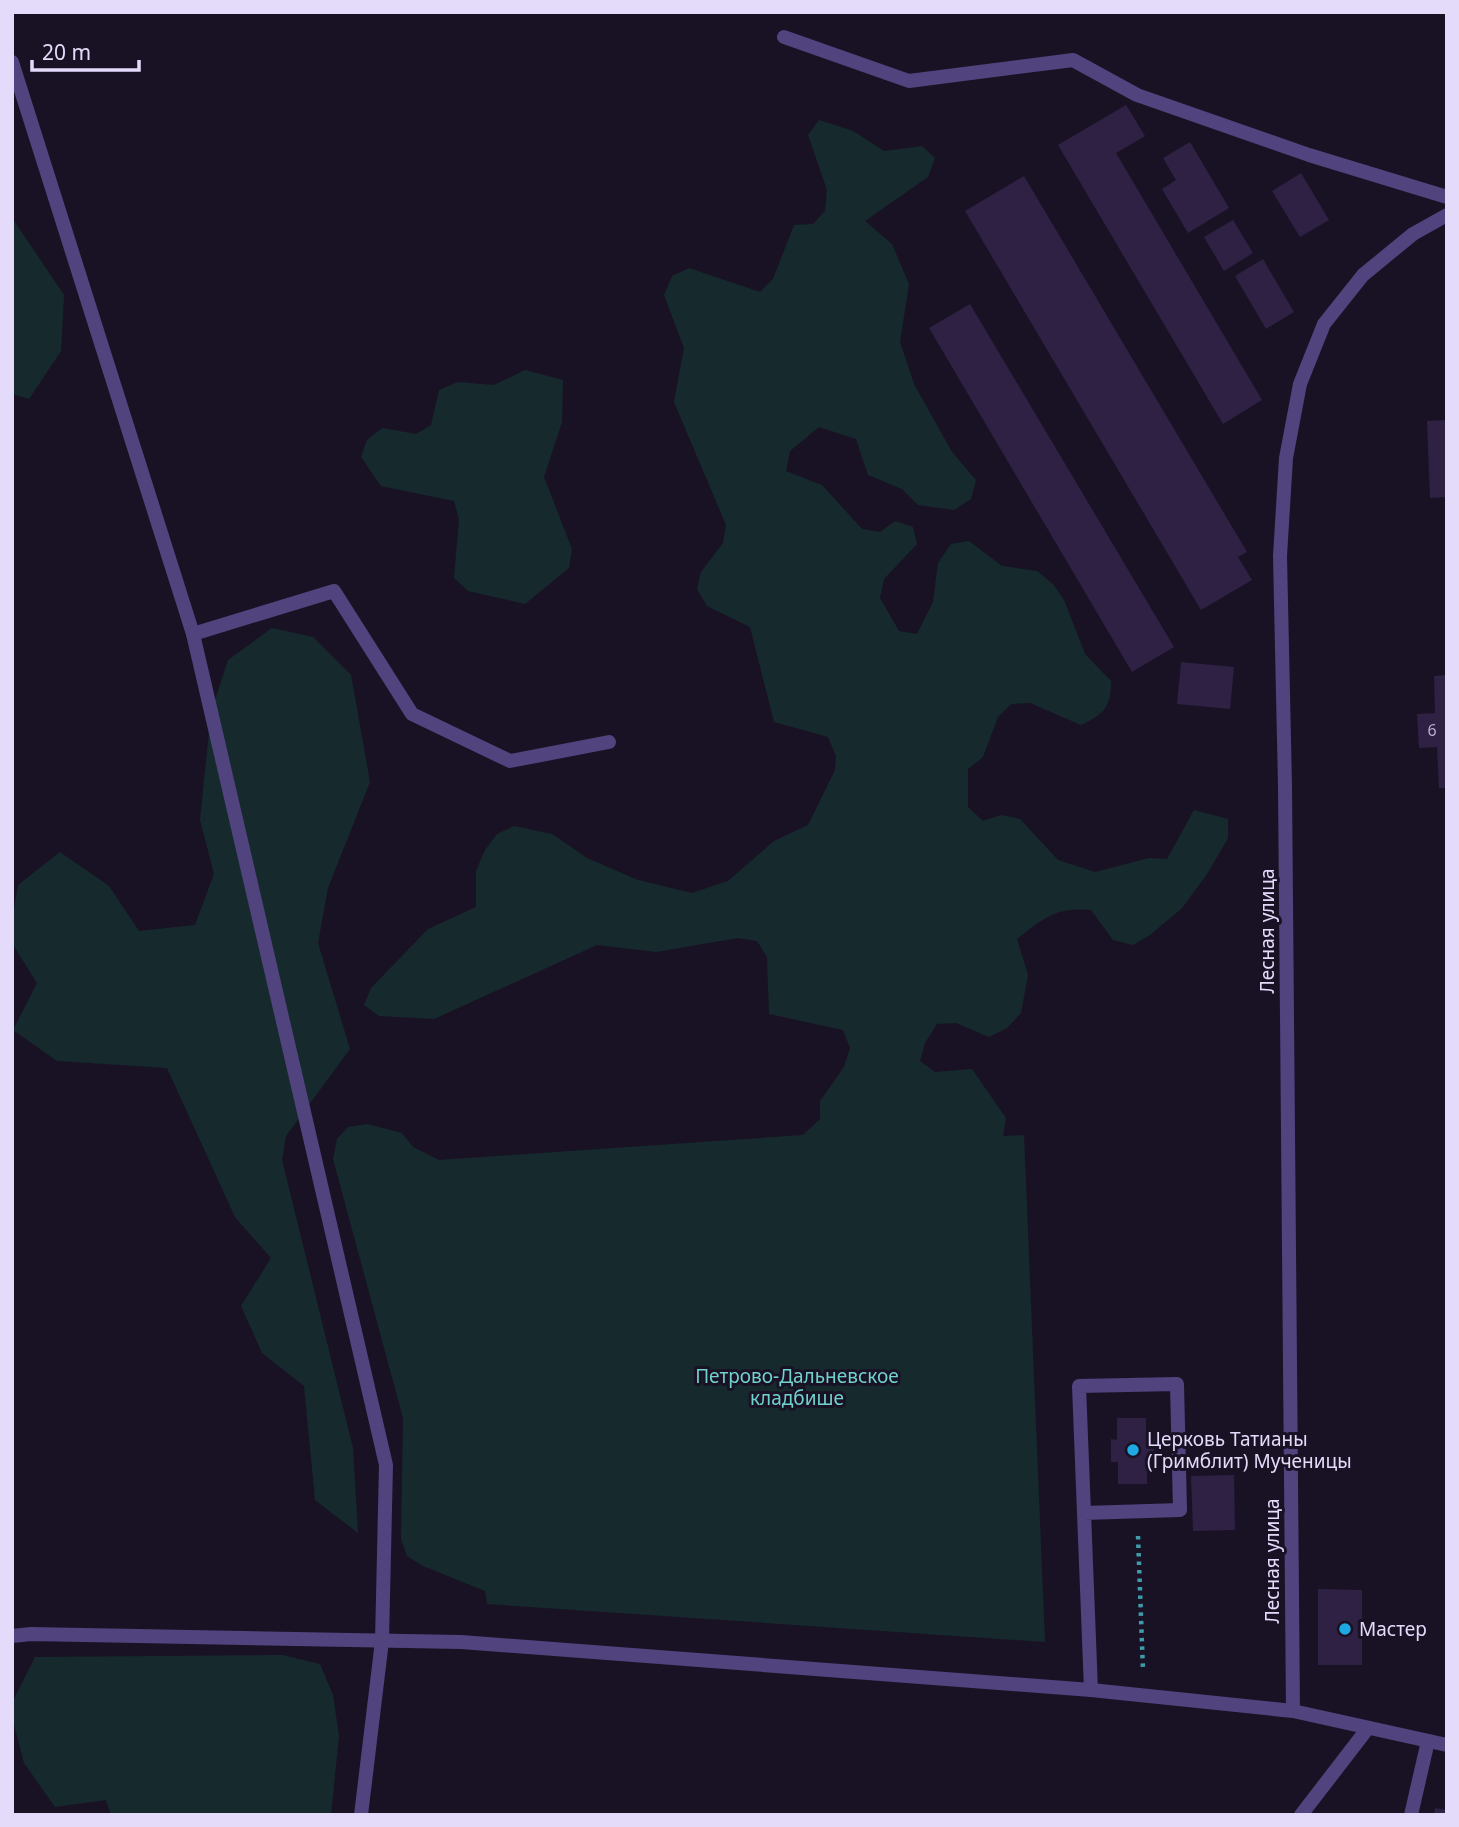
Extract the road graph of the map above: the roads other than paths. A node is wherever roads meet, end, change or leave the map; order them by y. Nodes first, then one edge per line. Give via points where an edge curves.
1 (784, 37) dead end
2 (12, 62) edge
3 (1447, 197) edge
4 (1447, 215) edge
5 (193, 634) junction
6 (609, 742) dead end
7 (1084, 1513) junction
8 (12, 1636) edge
9 (382, 1641) junction
10 (1091, 1690) junction
11 (1293, 1711) junction
12 (1368, 1728) junction
13 (1428, 1741) junction
14 (1447, 1745) edge
15 (362, 1815) edge
16 (1301, 1815) edge
17 (1411, 1815) edge

1 - 3 street via 909,81 1073,61 1137,95
2 - 5 street
4 - 11 street, Лесная улица via 1413,233 1363,275 1324,324 1300,384 1286,457 1280,556
5 - 6 street via 334,591 412,714 510,761
5 - 9 street via 386,1465
7 - 7 street via 1079,1387 1177,1384 1180,1510
7 - 10 street
8 - 9 street
9 - 10 street via 461,1642
9 - 15 street
10 - 11 street
11 - 12 street
12 - 13 street
12 - 16 street
13 - 14 street
13 - 17 street

